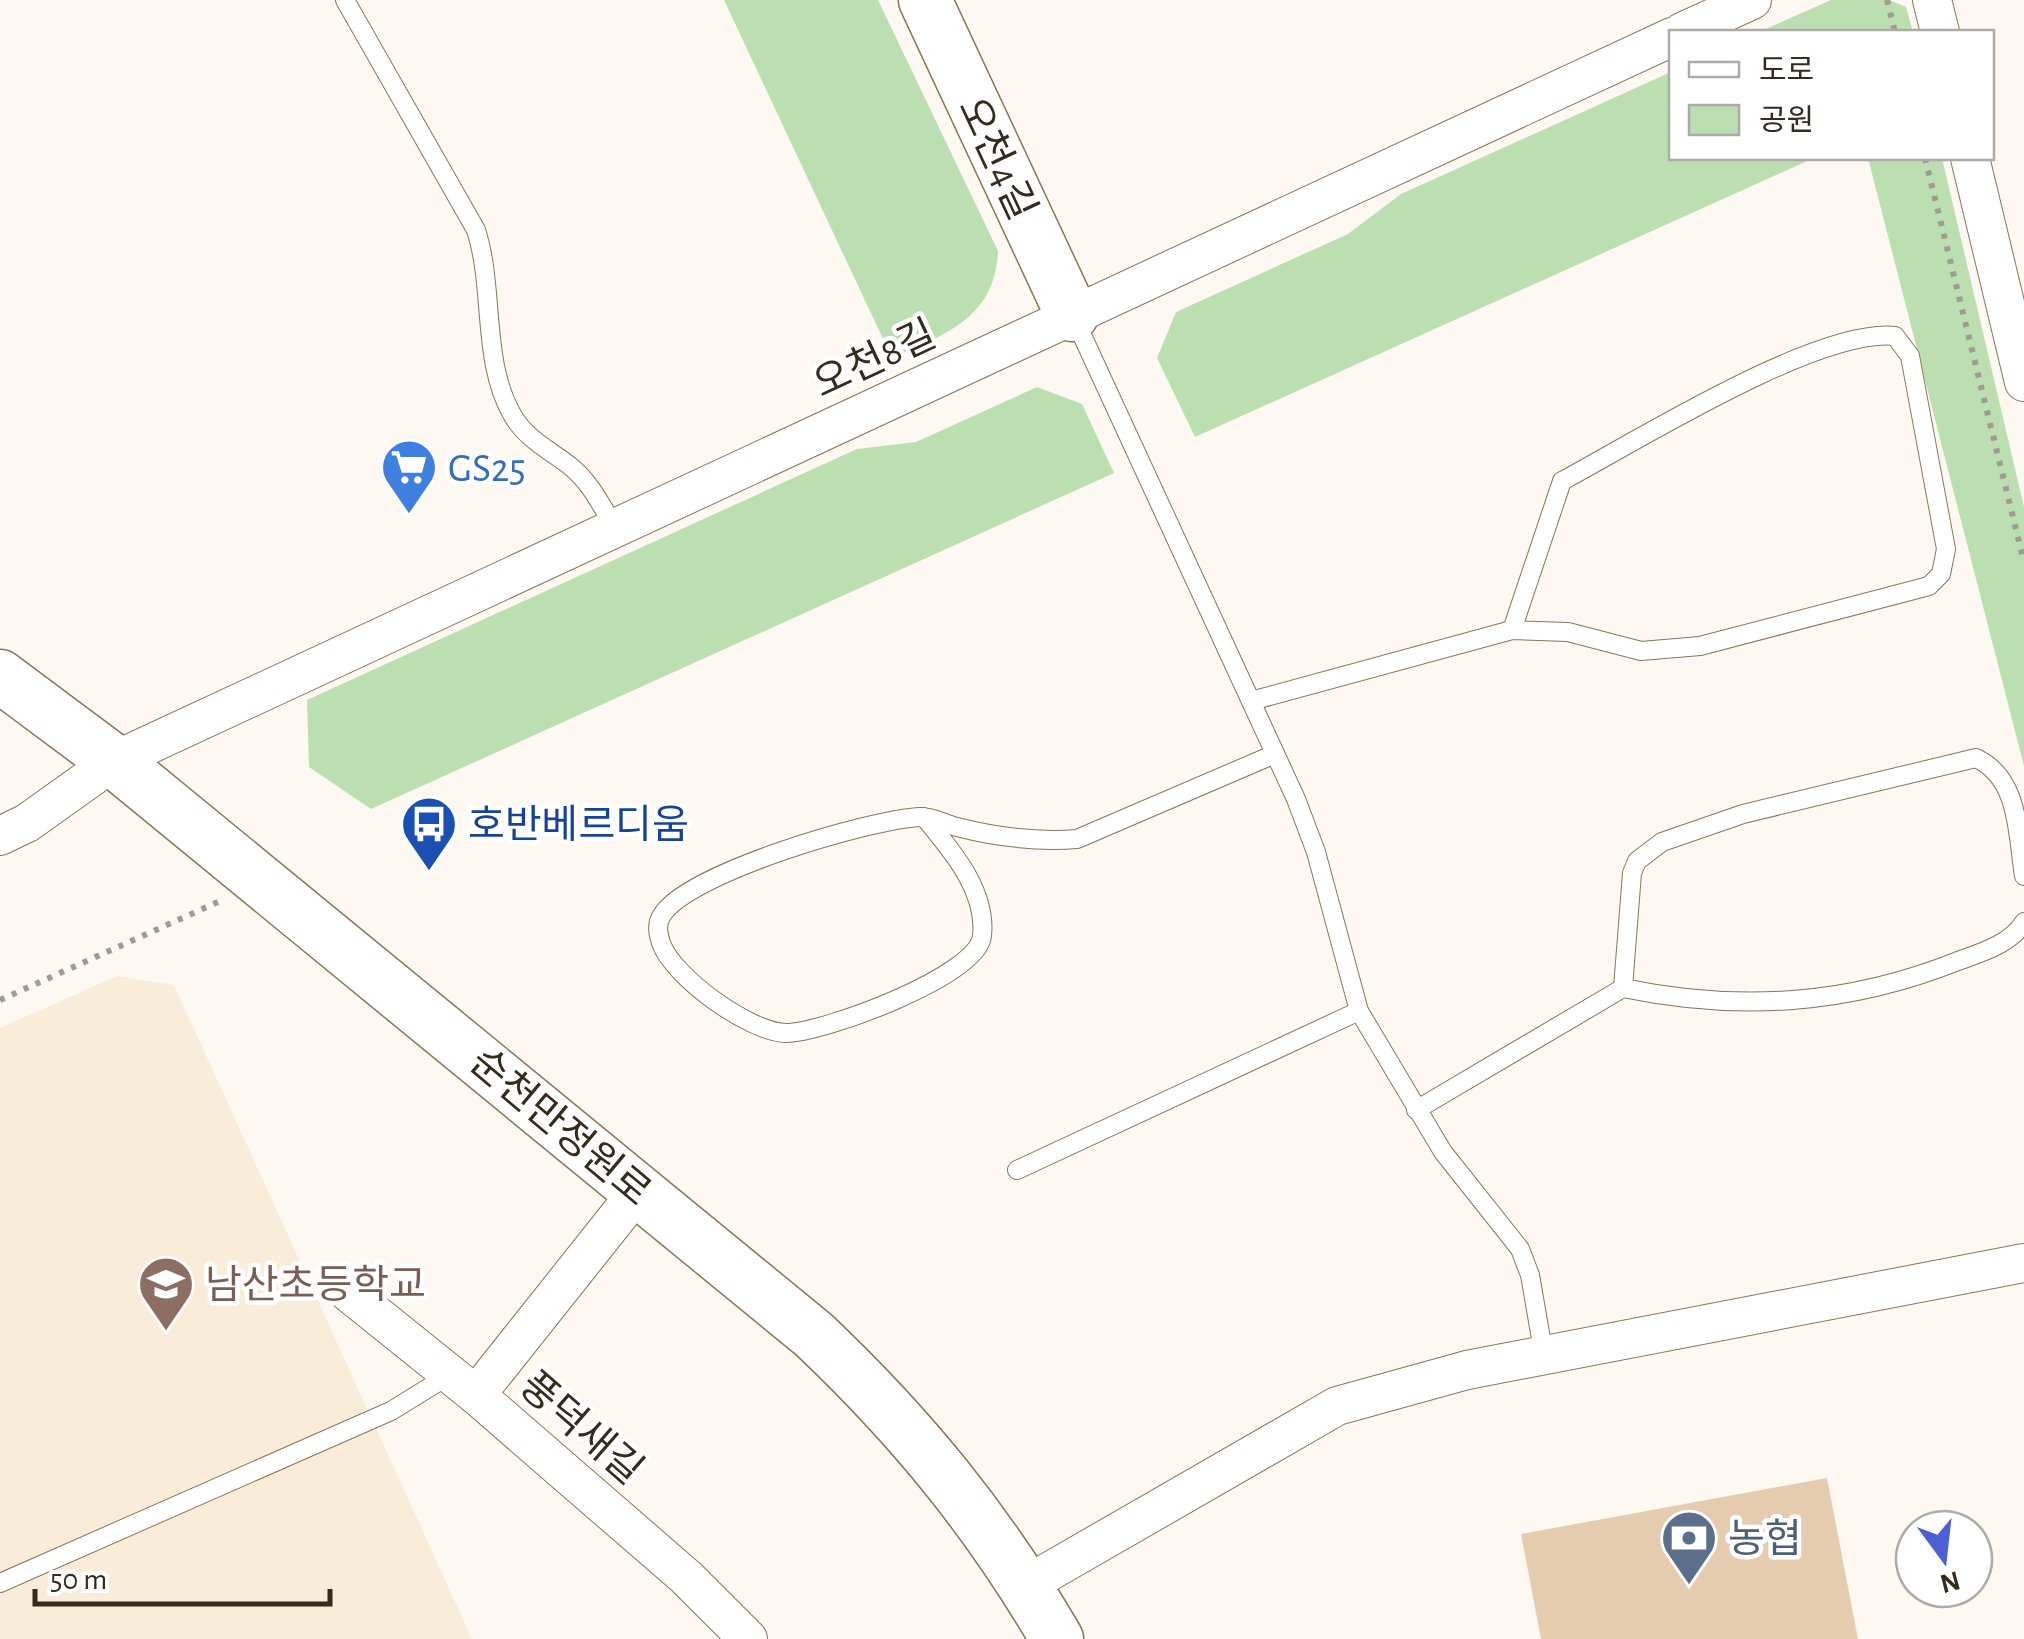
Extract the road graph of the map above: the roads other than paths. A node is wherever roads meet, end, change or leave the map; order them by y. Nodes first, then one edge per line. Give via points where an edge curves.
1 (346, 0) edge
2 (925, 0) edge
3 (1752, 0) edge
4 (1932, 0) edge
5 (1686, 30) edge
6 (1940, 30) edge
7 (1669, 38) edge
8 (1970, 160) edge
9 (1072, 315) junction
10 (2024, 382) edge
11 (615, 528) junction
12 (1512, 630) junction
13 (0, 676) edge
14 (1251, 701) junction
15 (1276, 754) junction
16 (114, 761) junction
17 (924, 817) junction
18 (0, 836) edge
19 (2024, 876) edge
20 (2024, 922) edge
21 (1624, 988) junction
22 (1359, 1011) junction
23 (1416, 1110) junction
24 (1017, 1170) dead end
25 (639, 1190) junction
26 (2024, 1263) edge
27 (349, 1292) dead end
28 (1544, 1356) junction
29 (463, 1384) junction
30 (0, 1583) edge
31 (1026, 1585) junction
32 (748, 1639) edge
33 (1057, 1639) edge

1 - 11 lane via 476,230 487,265 503,394 514,418 590,484
2 - 9 main road, 오천4길
3 - 5 street
4 - 6 street
7 - 9 street, 오천8길
8 - 10 street
9 - 11 street, 오천8길
9 - 14 lane
11 - 16 street, 오천8길
12 - 12 lane via 1568,632 1641,652 1700,646 1929,586 1941,574 1946,549 1910,356 1895,336 1829,346 1562,480
12 - 14 lane
13 - 16 main road, 순천만정원로
14 - 15 lane
15 - 17 lane via 1076,839 1042,842
15 - 22 lane via 1316,852
16 - 18 street
16 - 25 main road, 순천만정원로
17 - 17 lane via 869,824 762,857 674,902 657,931 665,954 694,987 781,1033 856,1016 961,968 982,941 982,917 957,858
19 - 21 lane via 2005,782 1976,758 1742,814 1662,842 1637,861
20 - 21 lane via 1993,948 1850,996 1771,1004 1686,1001
21 - 23 lane
22 - 23 lane
22 - 24 lane
23 - 28 lane via 1520,1249
25 - 29 street
25 - 31 main road, 순천만정원로 via 892,1409
26 - 28 street
27 - 29 street, 풍덕새길
28 - 31 street via 1337,1406
29 - 30 lane
29 - 32 street, 풍덕새길
31 - 33 main road, 순천만정원로

